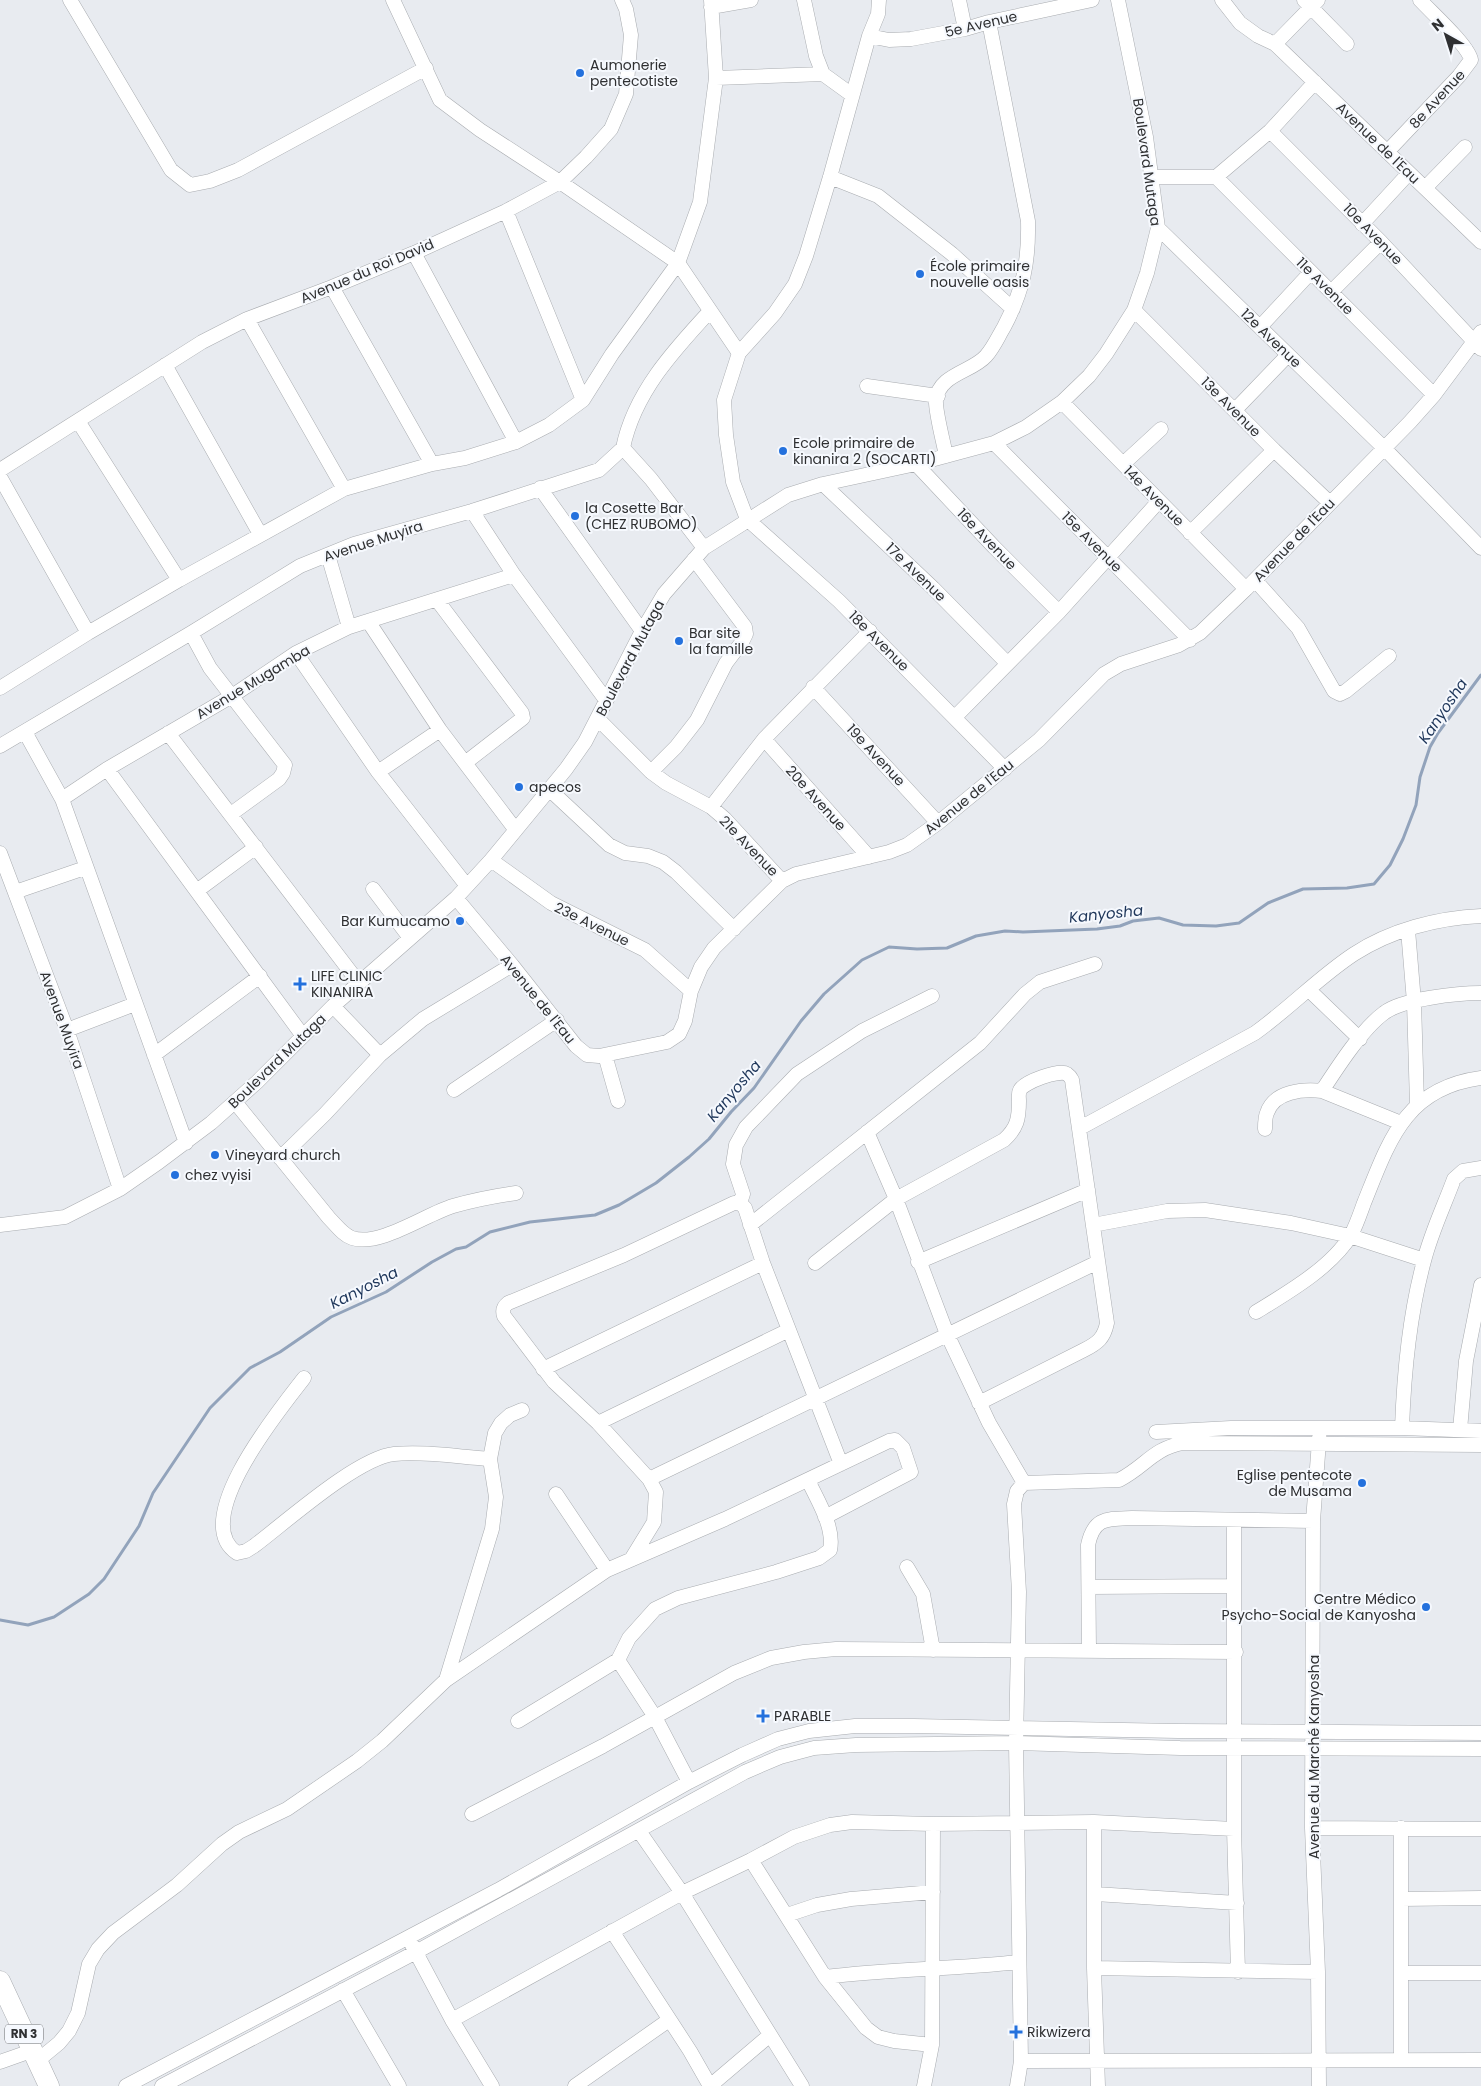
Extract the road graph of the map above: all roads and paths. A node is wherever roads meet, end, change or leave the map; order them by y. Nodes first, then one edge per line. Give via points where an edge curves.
1 (70, 0) edge
2 (393, 0) edge
3 (622, 0) edge
4 (752, 0) edge
5 (804, 0) edge
6 (880, 0) edge
7 (959, 0) edge
8 (1092, 0) edge
9 (1118, 0) edge
10 (1222, 0) edge
11 (1420, 0) edge
12 (1311, 2) edge
13 (711, 4) edge
14 (1034, 6) edge
15 (989, 22) junction
16 (965, 29) junction
17 (869, 36) junction
18 (1275, 44) junction
19 (1347, 44) dead end
20 (1476, 64) edge
21 (426, 68) junction
22 (823, 74) junction
23 (716, 78) junction
24 (1316, 82) junction
25 (852, 95) junction
26 (1270, 131) junction
27 (1465, 147) dead end
28 (1387, 152) junction
29 (1409, 173) junction
30 (830, 177) junction
31 (1152, 177) junction
32 (1216, 178) junction
33 (560, 182) junction
34 (1425, 188) junction
35 (506, 211) junction
36 (1362, 224) junction
37 (1158, 228) junction
38 (1381, 242) junction
39 (1481, 242) edge
40 (414, 253) junction
41 (678, 263) junction
42 (1311, 272) junction
43 (332, 288) junction
44 (1331, 292) junction
45 (1013, 309) junction
46 (1134, 310) junction
47 (710, 311) junction
48 (247, 319) junction
49 (1260, 328) junction
50 (1479, 340) edge
51 (739, 353) junction
52 (1288, 354) junction
53 (165, 365) junction
54 (867, 386) dead end
55 (1434, 395) junction
56 (938, 396) junction
57 (583, 400) junction
58 (1062, 402) junction
59 (1234, 410) junction
60 (78, 420) junction
61 (1161, 429) dead end
62 (516, 442) junction
63 (994, 443) junction
64 (623, 448) junction
65 (1384, 448) junction
66 (1274, 450) junction
67 (946, 456) junction
68 (432, 464) junction
69 (916, 464) junction
70 (1123, 464) junction
71 (0, 470) edge
72 (0, 478) edge
73 (823, 484) junction
74 (540, 488) junction
75 (344, 489) junction
76 (1159, 501) junction
77 (1330, 503) junction
78 (472, 511) junction
79 (747, 519) junction
80 (1190, 533) junction
81 (260, 534) junction
82 (704, 548) junction
83 (1481, 548) edge
84 (328, 555) junction
85 (1108, 558) junction
86 (694, 559) junction
87 (514, 575) junction
88 (179, 580) junction
89 (1250, 585) junction
90 (437, 600) junction
91 (1059, 612) junction
92 (368, 621) junction
93 (349, 628) junction
94 (642, 631) junction
95 (870, 631) junction
96 (88, 632) junction
97 (191, 633) junction
98 (1190, 640) junction
99 (296, 653) junction
100 (1389, 656) dead end
101 (1008, 663) junction
102 (813, 687) junction
103 (0, 688) edge
104 (232, 696) junction
105 (606, 700) junction
106 (955, 717) junction
107 (598, 719) junction
108 (440, 730) junction
109 (25, 732) junction
110 (168, 733) junction
111 (764, 739) junction
112 (0, 746) edge
113 (465, 763) junction
114 (107, 769) junction
115 (1005, 769) junction
116 (378, 772) junction
117 (651, 772) junction
118 (550, 790) junction
119 (62, 799) junction
120 (711, 807) junction
121 (230, 814) junction
122 (938, 823) junction
123 (515, 829) junction
124 (256, 847) junction
125 (0, 853) edge
126 (869, 857) junction
127 (491, 860) junction
128 (85, 868) junction
129 (782, 881) junction
130 (467, 886) junction
131 (374, 889) dead end
132 (198, 890) junction
133 (15, 892) junction
134 (456, 898) junction
135 (1481, 916) edge
136 (734, 929) junction
137 (1408, 930) junction
138 (410, 938) junction
139 (1095, 964) dead end
140 (512, 965) junction
141 (260, 976) junction
142 (359, 983) junction
143 (691, 990) junction
144 (1309, 990) junction
145 (1481, 993) edge
146 (932, 996) dead end
147 (1414, 1002) junction
148 (135, 1004) junction
149 (333, 1006) junction
150 (557, 1020) junction
151 (67, 1030) junction
152 (304, 1036) junction
153 (1360, 1039) junction
154 (154, 1055) junction
155 (380, 1055) junction
156 (605, 1055) junction
157 (1481, 1078) edge
158 (454, 1090) dead end
159 (1322, 1091) junction
160 (618, 1101) dead end
161 (235, 1102) junction
162 (1417, 1104) junction
163 (1401, 1123) junction
164 (1080, 1128) junction
165 (1265, 1128) dead end
166 (866, 1132) junction
167 (186, 1143) junction
168 (280, 1158) junction
169 (1481, 1168) edge
170 (120, 1189) junction
171 (1088, 1190) junction
172 (516, 1193) dead end
173 (896, 1199) junction
174 (740, 1203) junction
175 (0, 1225) edge
176 (750, 1225) junction
177 (1093, 1225) junction
178 (1350, 1236) junction
179 (1424, 1260) junction
180 (763, 1262) junction
181 (918, 1262) junction
182 (1098, 1262) junction
183 (816, 1263) dead end
184 (1481, 1285) edge
185 (1256, 1312) dead end
186 (789, 1330) junction
187 (947, 1334) junction
188 (543, 1369) junction
189 (304, 1378) dead end
190 (817, 1398) junction
191 (979, 1403) junction
192 (522, 1410) dead end
193 (598, 1423) junction
194 (1320, 1428) junction
195 (1402, 1428) junction
196 (1460, 1430) junction
197 (1481, 1431) edge
198 (1156, 1432) dead end
199 (1318, 1444) junction
200 (1481, 1445) edge
201 (490, 1459) junction
202 (841, 1464) junction
203 (649, 1479) junction
204 (808, 1480) junction
205 (1024, 1483) junction
206 (556, 1494) dead end
207 (825, 1517) junction
208 (1234, 1520) junction
209 (1313, 1521) junction
210 (632, 1558) junction
211 (907, 1567) dead end
212 (607, 1570) junction
213 (1234, 1586) junction
214 (1089, 1587) junction
215 (932, 1650) junction
216 (1018, 1650) junction
217 (1089, 1651) junction
218 (1236, 1652) junction
219 (618, 1660) junction
220 (446, 1680) junction
221 (655, 1717) junction
222 (518, 1721) dead end
223 (1016, 1728) junction
224 (1234, 1731) junction
225 (1313, 1732) junction
226 (1481, 1733) edge
227 (1016, 1744) junction
228 (1313, 1747) junction
229 (1234, 1748) junction
230 (1481, 1749) edge
231 (689, 1782) junction
232 (472, 1814) dead end
233 (1094, 1822) junction
234 (1017, 1823) junction
235 (933, 1824) junction
236 (1312, 1828) junction
237 (1401, 1828) junction
238 (1481, 1828) edge
239 (1234, 1829) junction
240 (639, 1831) junction
241 (751, 1860) junction
242 (933, 1892) junction
243 (682, 1893) junction
244 (1095, 1894) junction
245 (1481, 1898) edge
246 (1401, 1900) junction
247 (1237, 1903) junction
248 (787, 1915) junction
249 (612, 1931) junction
250 (408, 1938) junction
251 (416, 1952) junction
252 (1019, 1962) junction
253 (1094, 1968) junction
254 (931, 1969) junction
255 (1238, 1972) junction
256 (1318, 1972) junction
257 (1401, 1973) junction
258 (1481, 1973) edge
259 (826, 1977) junction
260 (0, 1981) edge
261 (343, 1990) junction
262 (452, 2020) junction
263 (669, 2020) junction
264 (770, 2035) junction
265 (932, 2045) junction
266 (34, 2056) junction
267 (1401, 2059) junction
268 (1097, 2060) junction
269 (1481, 2060) edge
270 (1021, 2061) junction
271 (1320, 2061) junction
272 (0, 2062) edge
273 (49, 2086) edge
274 (126, 2086) edge
275 (162, 2086) edge
276 (399, 2086) edge
277 (492, 2086) edge
278 (575, 2086) edge
279 (710, 2086) edge
280 (802, 2086) edge
281 (924, 2086) edge
282 (1017, 2086) edge
283 (1098, 2086) edge
284 (1319, 2086) edge

1 - 21 street via 170,170 190,185 238,170
2 - 21 street
3 - 33 street, Avenue du Roi David via 631,35 626,94 611,129
4 - 13 street
5 - 22 street
6 - 17 street
7 - 16 street
8 - 14 street, 5e Avenue
9 - 31 street, Boulevard Mutaga
10 - 18 street, Avenue de l'Eau via 1240,23
11 - 20 street, 8e Avenue via 1456,37
12 - 18 street
12 - 19 street
13 - 23 street
14 - 15 street, 5e Avenue
15 - 16 street, 5e Avenue
15 - 45 street via 1028,221 1029,250 1025,276
16 - 17 street, 5e Avenue via 896,40
17 - 25 street
18 - 24 street, Avenue de l'Eau
20 - 28 street, 8e Avenue via 1459,76
21 - 33 street via 440,100
22 - 23 street
22 - 25 street
23 - 41 street via 700,202
24 - 26 street
24 - 28 street, Avenue de l'Eau
25 - 30 street
26 - 32 street
26 - 36 street, 10e Avenue
27 - 34 street
28 - 29 street, Avenue de l'Eau
29 - 34 street, Avenue de l'Eau
29 - 36 street
30 - 45 street via 878,196 952,254
30 - 51 street via 795,284 775,313
31 - 32 street
31 - 37 street, Boulevard Mutaga
32 - 42 street, 11e Avenue
33 - 35 street, Avenue du Roi David
33 - 41 street
34 - 39 street, Avenue de l'Eau
35 - 40 street, Avenue du Roi David
35 - 57 street
36 - 38 street, 10e Avenue
37 - 46 street, Boulevard Mutaga
37 - 49 street, 12e Avenue
38 - 44 street
38 - 50 street, 10e Avenue
40 - 43 street, Avenue du Roi David
40 - 62 street
41 - 47 street
41 - 57 street
42 - 44 street, 11e Avenue
42 - 49 street
43 - 48 street, Avenue du Roi David
43 - 68 street
44 - 55 street, 11e Avenue
45 - 56 street via 984,358 954,374
46 - 58 street, Boulevard Mutaga via 1106,354
46 - 59 street, 13e Avenue
47 - 51 street
47 - 64 street via 670,355 644,395
48 - 53 street, Avenue du Roi David
48 - 75 street
49 - 52 street, 12e Avenue
50 - 55 street, Avenue de l'Eau
51 - 79 street via 724,400 733,482
52 - 59 street
52 - 65 street, 12e Avenue
53 - 60 street, Avenue du Roi David
53 - 81 street
54 - 56 street
55 - 65 street, Avenue de l'Eau
56 - 67 street via 936,400
57 - 62 street via 549,425
58 - 63 street, Boulevard Mutaga via 1026,427
58 - 70 street, 14e Avenue
59 - 66 street, 13e Avenue
60 - 71 street, Avenue du Roi David
60 - 88 street
61 - 70 street
62 - 68 street via 465,458
63 - 67 street, Boulevard Mutaga
63 - 85 street, 15e Avenue
64 - 74 street, Avenue Muyira via 599,470
64 - 82 street
65 - 77 street, Avenue de l'Eau
65 - 83 street, 12e Avenue
66 - 77 street, 13e Avenue
66 - 80 street
67 - 69 street, Boulevard Mutaga
68 - 75 street
69 - 73 street, Boulevard Mutaga
69 - 91 street, 16e Avenue
70 - 76 street, 14e Avenue
72 - 96 street
73 - 79 street, Boulevard Mutaga via 788,494
73 - 101 street, 17e Avenue
74 - 78 street, Avenue Muyira
74 - 94 street
75 - 81 street
76 - 80 street, 14e Avenue
76 - 85 street
77 - 89 street, Avenue de l'Eau
78 - 84 street, Avenue Muyira via 354,544
78 - 87 street
79 - 82 street, Boulevard Mutaga
79 - 95 street, 18e Avenue
80 - 89 street, 14e Avenue
81 - 88 street
82 - 86 street, Boulevard Mutaga
84 - 93 street
84 - 97 street, Avenue Muyira via 300,566
85 - 91 street
85 - 98 street, 15e Avenue
86 - 94 street, Boulevard Mutaga via 664,594
86 - 117 street via 745,627 746,634 726,663 697,720
87 - 90 street, Avenue Mugamba
87 - 105 street
88 - 96 street
89 - 98 street, Avenue de l'Eau
89 - 100 street, 14e Avenue via 1298,628 1334,691 1340,694 1346,691
90 - 92 street, Avenue Mugamba
90 - 113 street via 523,718
91 - 101 street
92 - 93 street, Avenue Mugamba
92 - 108 street
93 - 99 street, Avenue Mugamba
94 - 105 street, Boulevard Mutaga
95 - 102 street
95 - 106 street, 18e Avenue
96 - 103 street
97 - 104 street via 210,668
97 - 109 street, Avenue Muyira
98 - 115 street, Avenue de l'Eau via 1121,664 1104,674 1052,728
99 - 104 street, Avenue Mugamba
99 - 116 street
101 - 106 street
102 - 111 street
102 - 122 street, 19e Avenue
104 - 110 street, Avenue Mugamba
104 - 121 street via 285,765 279,779
105 - 107 street, Boulevard Mutaga
106 - 115 street, 18e Avenue
107 - 117 street, 21e Avenue
107 - 118 street, Boulevard Mutaga
108 - 113 street
108 - 116 street
109 - 112 street, Avenue Muyira
109 - 119 street
110 - 114 street, Avenue Mugamba
110 - 121 street
111 - 120 street
111 - 126 street, 20e Avenue
113 - 123 street
114 - 119 street, Avenue Mugamba
114 - 132 street
115 - 122 street, Avenue de l'Eau
116 - 130 street
117 - 120 street, 21e Avenue
118 - 123 street, Boulevard Mutaga
118 - 136 street via 609,845 625,853 655,859 676,872
119 - 128 street
120 - 129 street, 21e Avenue
121 - 124 street
122 - 126 street, Avenue de l'Eau via 907,845
123 - 127 street, Boulevard Mutaga
124 - 132 street
124 - 142 street
125 - 133 street, Avenue Muyira
126 - 129 street, Avenue de l'Eau via 810,870
127 - 130 street, Boulevard Mutaga
127 - 143 street, 23e Avenue via 551,904 645,950
128 - 133 street
128 - 148 street
129 - 136 street, Avenue de l'Eau
130 - 134 street, Boulevard Mutaga
131 - 138 street
132 - 141 street
133 - 151 street, Avenue Muyira
134 - 138 street, Boulevard Mutaga
134 - 140 street, Avenue de l'Eau
135 - 137 street via 1438,921
136 - 143 street, Avenue de l'Eau via 714,948
137 - 144 street via 1379,940 1354,955
137 - 147 street
138 - 142 street, Boulevard Mutaga
139 - 166 street via 1040,982 980,1043
140 - 150 street, Avenue de l'Eau
140 - 155 street via 424,1019
141 - 152 street
141 - 154 street
142 - 149 street, Boulevard Mutaga
143 - 156 street, Avenue de l'Eau via 679,1034 667,1042
144 - 153 street
144 - 164 street via 1256,1033
145 - 147 street
146 - 174 street via 862,1031 797,1074 746,1127 736,1145 733,1164 743,1194
147 - 153 street via 1384,1013
147 - 162 street
148 - 151 street
148 - 154 street
149 - 152 street, Boulevard Mutaga
149 - 155 street
150 - 156 street, Avenue de l'Eau via 576,1046 588,1055
150 - 158 street
151 - 170 street, Avenue Muyira
152 - 161 street, Boulevard Mutaga
153 - 159 street
154 - 167 street
155 - 168 street
156 - 160 street
157 - 162 street via 1438,1090
159 - 163 street
159 - 165 street via 1295,1091 1282,1096 1266,1114
161 - 167 street, Boulevard Mutaga
161 - 168 street
162 - 163 street
163 - 178 street
164 - 171 street
164 - 173 street via 1072,1080 1067,1074 1030,1081 1019,1092 1019,1119 1004,1140
166 - 173 street
166 - 176 street
167 - 170 street, Boulevard Mutaga
168 - 172 street via 329,1218 353,1238 370,1239 452,1206
169 - 179 street via 1463,1171 1454,1179
170 - 175 street, Boulevard Mutaga via 65,1218
171 - 177 street
171 - 181 street
173 - 181 street
173 - 183 street
174 - 176 street
174 - 188 street via 503,1307 504,1316
176 - 180 street
177 - 178 street via 1167,1211 1205,1210
177 - 182 street
178 - 179 street
178 - 185 street via 1319,1270
179 - 195 street via 1404,1370
180 - 186 street
180 - 188 street
181 - 187 street
182 - 187 street
182 - 191 street via 1107,1323 1099,1342
184 - 196 street via 1466,1360
186 - 190 street
186 - 193 street
187 - 190 street
187 - 191 street
188 - 193 street
189 - 201 street via 241,1467 226,1503 223,1537 229,1548 237,1553 254,1546 356,1469 377,1458 414,1454
190 - 202 street
190 - 203 street
191 - 205 street
192 - 201 street via 501,1423 495,1433
193 - 203 street
194 - 195 street
194 - 198 street
194 - 199 street, Avenue du Marché Kanyosha
195 - 196 street
196 - 197 street
199 - 200 street
199 - 205 street via 1183,1443 1167,1446 1119,1480
199 - 209 street, Avenue du Marché Kanyosha
201 - 220 street via 496,1497 492,1529
202 - 204 street
202 - 207 street via 895,1440 902,1448 911,1472
203 - 210 street via 656,1492 654,1522
204 - 207 street
204 - 210 street
205 - 216 street via 1017,1491 1014,1504 1019,1592
206 - 212 street
207 - 219 street via 832,1541 830,1550 819,1558 678,1598 655,1609 628,1638
208 - 209 street
208 - 213 street
208 - 214 street via 1124,1518 1098,1523 1088,1544
209 - 225 street, Avenue du Marché Kanyosha
210 - 212 street
211 - 215 street via 923,1594
212 - 220 street
213 - 214 street
213 - 218 street
214 - 217 street
215 - 216 street
215 - 221 street via 836,1649 771,1658 734,1673
216 - 217 street
216 - 223 street
217 - 218 street
218 - 224 street
219 - 221 street
219 - 222 street
220 - 266 street via 357,1761 287,1809 238,1832 177,1885 113,1933 98,1948 89,1964 78,2013 69,2031 59,2043
221 - 231 street
221 - 232 street
223 - 224 street
223 - 227 street
223 - 231 street via 855,1726 809,1731 742,1755
224 - 225 street
224 - 229 street
225 - 226 street
225 - 228 street, Avenue du Marché Kanyosha
227 - 229 street
227 - 234 street
227 - 240 street via 814,1748 780,1757 745,1772
228 - 229 street
228 - 230 street
228 - 236 street, Avenue du Marché Kanyosha
229 - 239 street
231 - 250 street
233 - 234 street
233 - 239 street
233 - 244 street
234 - 235 street
234 - 252 street
235 - 241 street via 880,1821 830,1825 794,1837
235 - 242 street
236 - 237 street
236 - 256 street, Avenue du Marché Kanyosha
237 - 238 street
237 - 246 street
239 - 247 street
240 - 243 street
240 - 251 street
241 - 243 street
241 - 248 street
242 - 248 street via 851,1898
242 - 254 street
243 - 249 street
243 - 264 street
244 - 247 street
244 - 253 street
245 - 246 street
246 - 257 street
247 - 255 street
248 - 259 street
249 - 262 street
249 - 263 street
250 - 251 street
250 - 274 street
251 - 261 street
251 - 262 street
252 - 254 street
252 - 270 street
253 - 255 street
253 - 268 street
254 - 259 street
254 - 265 street
255 - 256 street
256 - 271 street, Avenue du Marché Kanyosha
257 - 258 street
257 - 267 street
259 - 265 street via 853,2014 878,2037
260 - 266 highway, RN 3
261 - 275 street
261 - 276 street
262 - 277 street
263 - 278 street
263 - 279 street
264 - 279 street
264 - 280 street
265 - 281 street
266 - 272 street
266 - 273 highway, RN 3
267 - 269 street
267 - 271 street
268 - 270 street
268 - 271 street
268 - 283 street
270 - 282 street
271 - 284 street, Avenue du Marché Kanyosha

